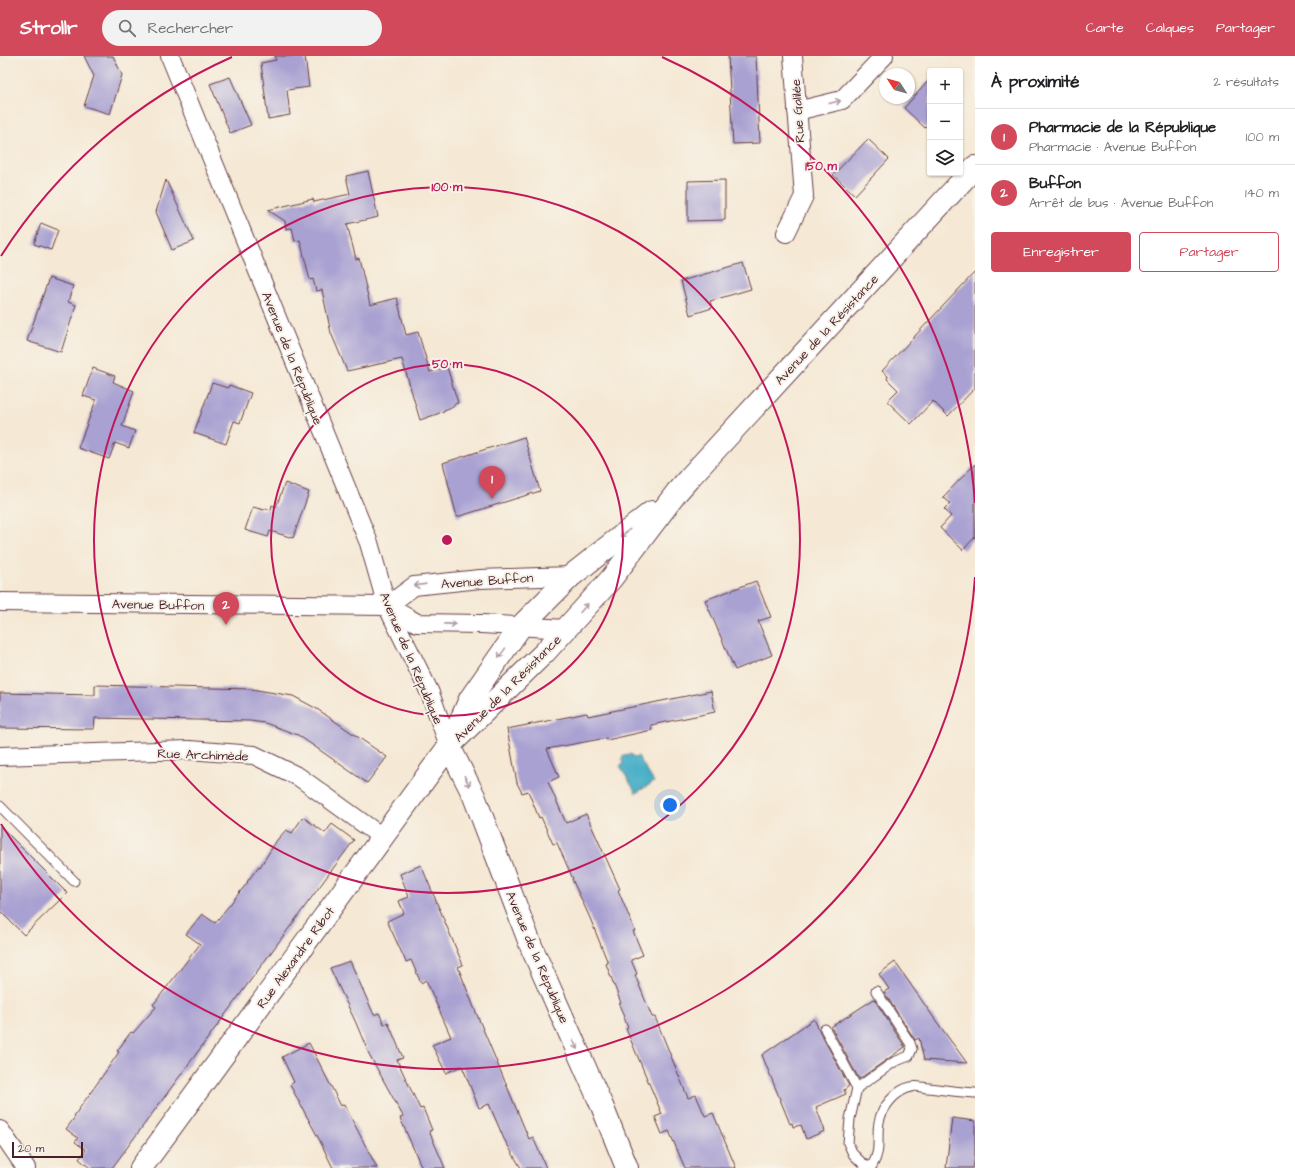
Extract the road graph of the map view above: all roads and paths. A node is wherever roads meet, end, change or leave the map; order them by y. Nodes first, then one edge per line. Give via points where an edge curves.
1 (170, 56) edge
2 (793, 56) edge
3 (884, 56) edge
4 (797, 112) junction
5 (975, 167) edge
6 (786, 233) dead end
7 (677, 492) junction
8 (571, 576) junction
9 (0, 602) edge
10 (387, 606) junction
11 (521, 626) junction
12 (566, 628) junction
13 (449, 746) junction
14 (0, 756) edge
15 (0, 806) edge
16 (382, 837) junction
17 (74, 881) dead end
18 (876, 991) dead end
19 (826, 1029) dead end
20 (857, 1088) junction
21 (975, 1093) edge
22 (0, 1130) edge
23 (26, 1168) edge
24 (141, 1168) edge
25 (627, 1168) edge

1 - 10 street, Avenue de la République via 369,543
2 - 4 street, Rue Galilée
4 -> 3 street via 842,100
4 - 6 street, Rue Galilée via 804,196
5 - 7 main road, Avenue de la Résistance
7 -> 8 main road, Avenue de la Résistance
12 -> 7 main road, Avenue de la Résistance via 611,578
8 -> 10 street, Avenue Buffon via 480,579 414,586
8 - 11 main road, Avenue de la Résistance
9 - 10 street, Avenue Buffon
10 -> 11 street, Avenue Buffon via 417,623
10 - 13 street, Avenue de la République via 430,693
11 - 12 street, Avenue Buffon
11 -> 13 main road, Avenue de la Résistance via 470,699
12 - 13 main road, Avenue de la Résistance
13 - 16 main road, Rue Alexandre Ribot
13 -> 25 main road, Avenue de la République via 474,796 531,946
14 - 16 street, Rue Archimède via 189,750 254,755 299,777
15 - 17 lane
16 - 24 main road, Rue Alexandre Ribot
18 - 20 lane via 912,1049 909,1056 894,1062
19 - 20 lane
20 - 21 lane via 848,1143 853,1154 866,1166 872,1166 877,1158 879,1120 887,1105 898,1093 912,1086
22 - 23 street

